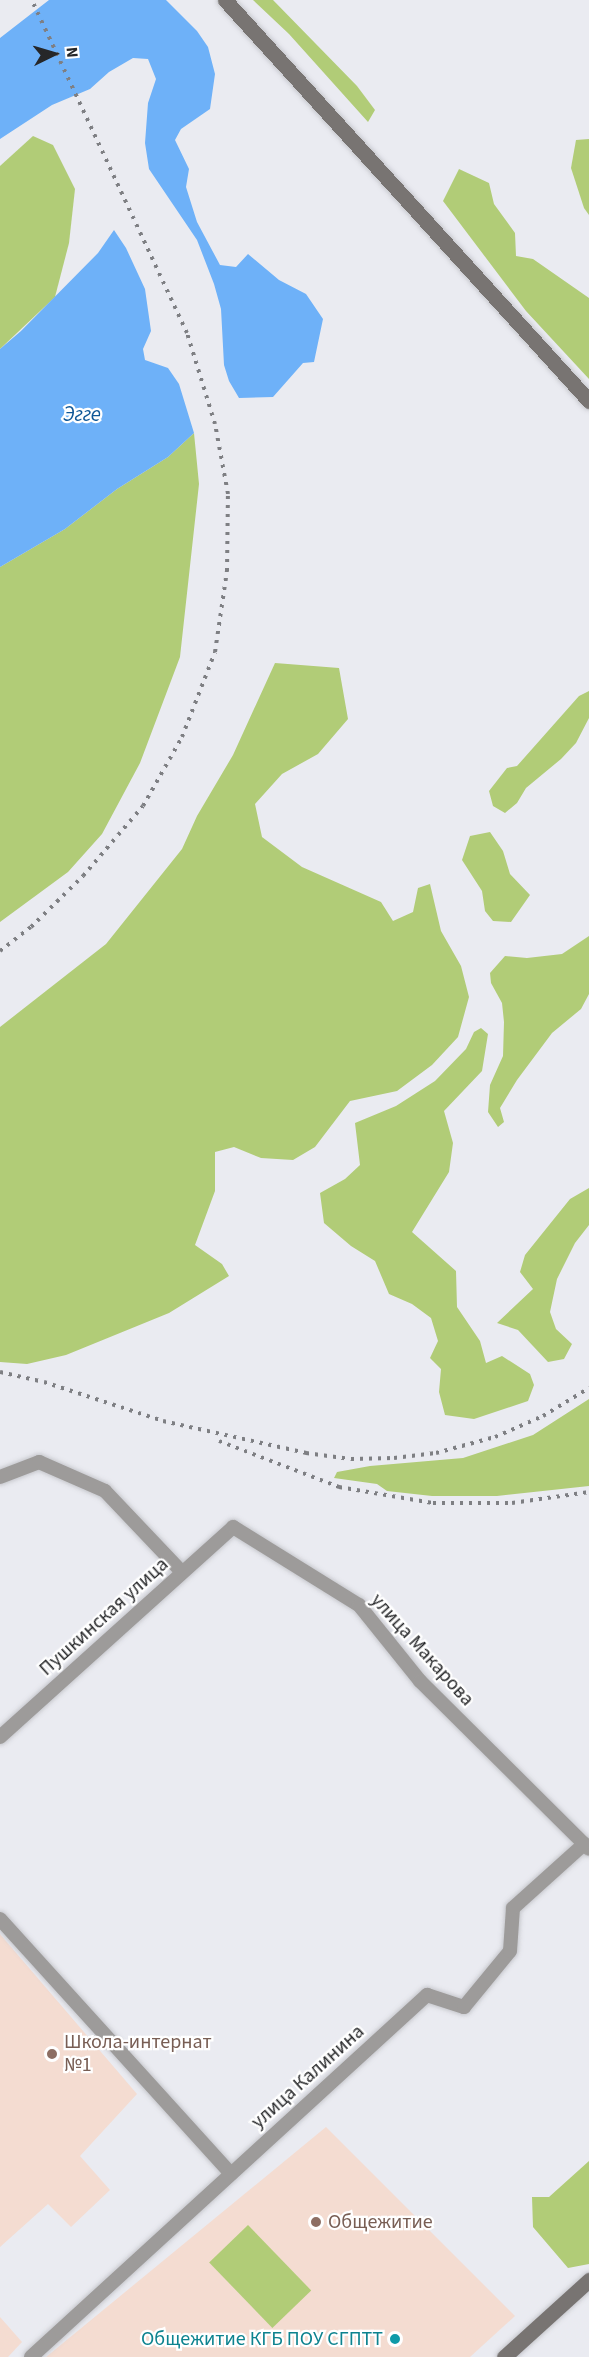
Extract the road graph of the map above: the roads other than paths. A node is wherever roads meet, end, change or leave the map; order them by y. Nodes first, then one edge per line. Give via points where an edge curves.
1 (226, 0) edge
2 (589, 401) edge
3 (0, 1477) edge
4 (233, 1527) joint
5 (182, 1572) junction
6 (0, 1737) edge
7 (587, 1846) edge
8 (0, 1918) edge
9 (231, 2174) junction
10 (589, 2280) edge
11 (31, 2357) edge
12 (504, 2357) edge

1 - 2 main road
3 - 5 street via 39,1462 105,1491
4 - 5 street, Пушкинская улица
4 - 7 street, улица Макарова via 359,1605 420,1681
5 - 6 street, Пушкинская улица
7 - 9 street, улица Калинина via 513,1908 510,1951 464,2007 427,1995
8 - 9 street
9 - 11 street, улица Калинина
10 - 12 main road

